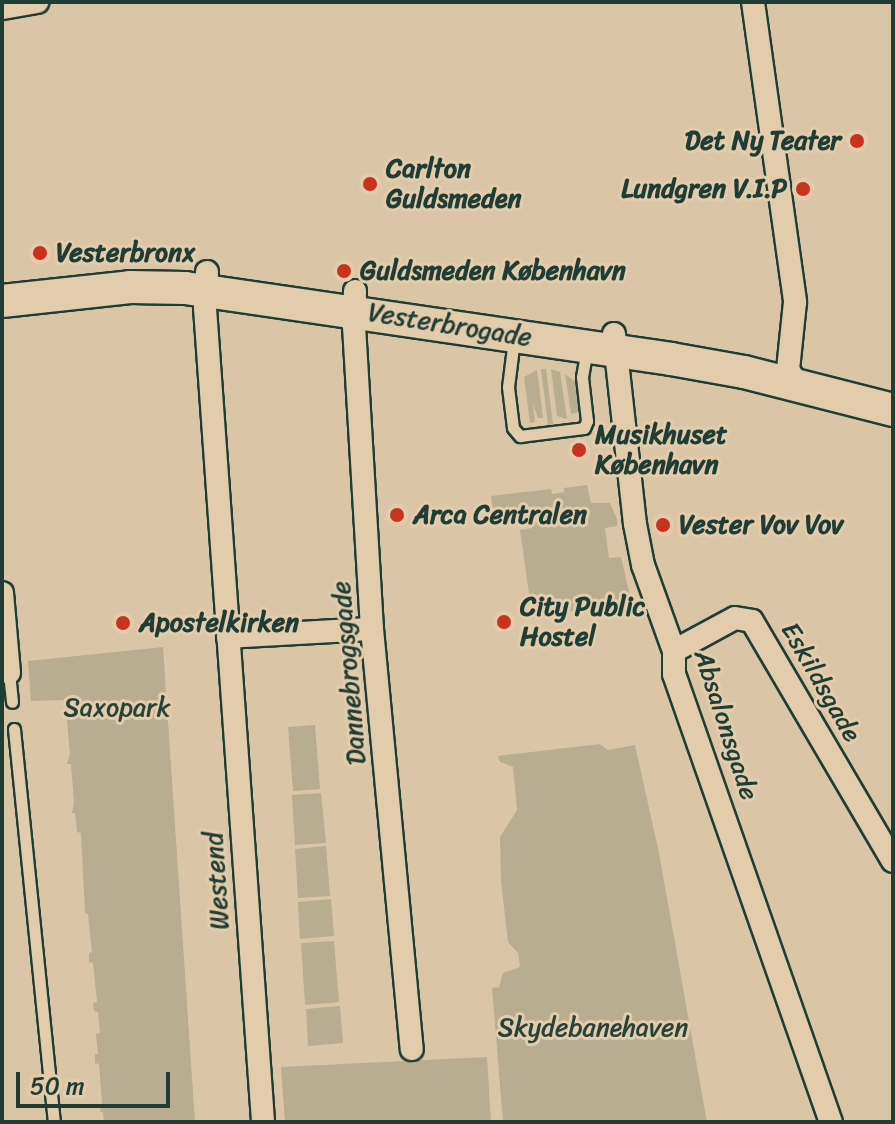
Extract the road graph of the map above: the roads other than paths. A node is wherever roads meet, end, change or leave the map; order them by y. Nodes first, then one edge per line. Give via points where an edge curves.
1 (37, 2) edge
2 (753, 2) edge
3 (2, 8) edge
4 (206, 281) junction
5 (2, 286) edge
6 (355, 300) junction
7 (2, 301) edge
8 (514, 335) junction
9 (605, 345) junction
10 (794, 377) junction
11 (893, 388) edge
12 (893, 410) edge
13 (2, 593) edge
14 (372, 629) junction
15 (228, 637) junction
16 (674, 651) junction
17 (9, 673) joint
18 (12, 702) dead end
19 (14, 729) dead end
20 (893, 861) edge
21 (412, 1049) dead end
22 (54, 1122) edge
23 (263, 1122) edge
24 (831, 1122) edge

1 - 3 street
2 - 10 street via 795,302
4 - 5 street, Vesterbrogade via 157,270
4 - 6 street, Vesterbrogade
4 - 7 street, Vesterbrogade
4 - 15 street, Westend
6 - 8 street, Vesterbrogade
6 - 9 street, Vesterbrogade
6 - 14 street, Dannebrogsgade
8 - 9 street, Vesterbrogade
8 - 9 lane via 508,381 513,428 520,436 585,426 582,377
9 - 10 street, Vesterbrogade via 686,343
9 - 16 street, Absalonsgade via 637,539
10 - 11 street, Vesterbrogade
10 - 12 street, Vesterbrogade
13 - 17 street
14 - 15 street
14 - 21 street, Dannebrogsgade
15 - 23 street, Westend
16 - 20 street, Eskildsgade via 720,624 746,618 763,636
16 - 24 street, Absalonsgade via 674,674
17 - 18 lane
19 - 22 lane

